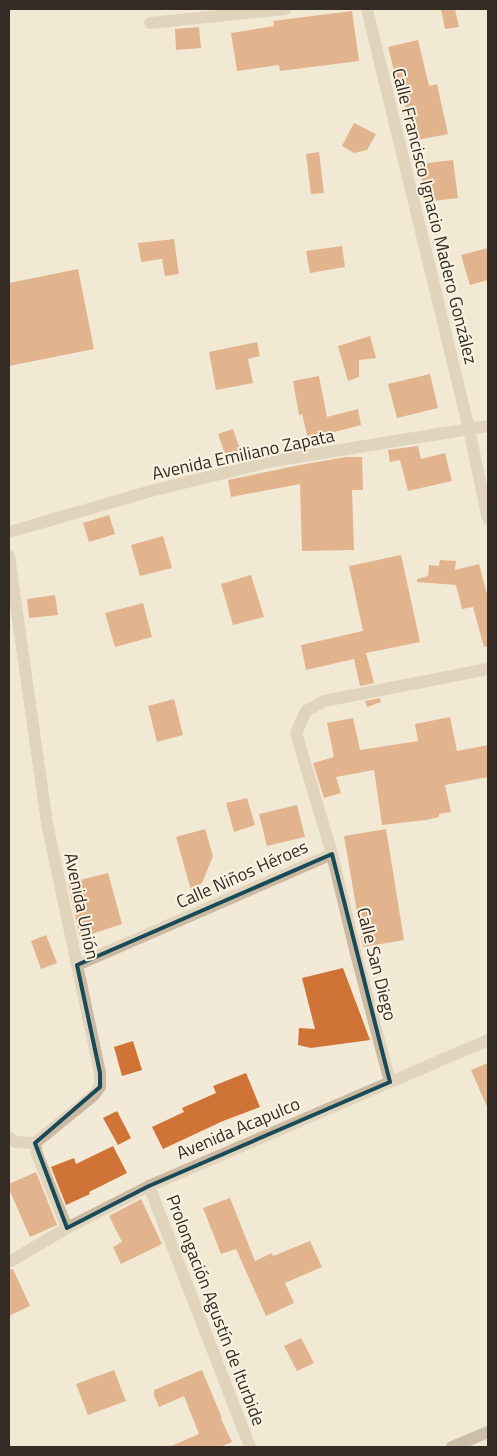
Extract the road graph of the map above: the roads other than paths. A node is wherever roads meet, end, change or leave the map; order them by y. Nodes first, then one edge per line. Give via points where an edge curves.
1 (285, 9) edge
2 (367, 9) edge
3 (150, 23) dead end
4 (488, 426) edge
5 (469, 429) junction
6 (488, 520) edge
7 (9, 532) edge
8 (9, 556) edge
9 (488, 669) edge
10 (332, 854) junction
11 (76, 965) junction
12 (488, 1040) edge
13 (390, 1082) junction
14 (9, 1137) edge
15 (35, 1143) junction
16 (149, 1186) junction
17 (67, 1228) junction
18 (9, 1262) edge
19 (488, 1432) edge
20 (250, 1447) edge
21 (452, 1447) edge

1 - 3 street
2 - 5 street, Calle Francisco Ignacio Madero González
4 - 5 street, Avenida Emiliano Zapata
5 - 6 street, Calle Francisco Ignacio Madero González
5 - 7 street, Avenida Emiliano Zapata via 273,462 151,491
8 - 11 street, Avenida Unión via 47,823
9 - 10 street, Calle Niños Héroes via 324,701 306,712 296,733
10 - 11 street, Calle Niños Héroes
10 - 13 street, Calle San Diego
11 - 15 street, Avenida Unión via 100,1073 100,1087
12 - 13 street, Avenida Acapulco
13 - 16 street, Avenida Acapulco
14 - 15 street via 15,1142
15 - 17 street
16 - 17 street, Avenida Acapulco
16 - 20 street, Prolongación Agustín de Iturbide
17 - 18 street, Avenida Acapulco
19 - 21 main road

